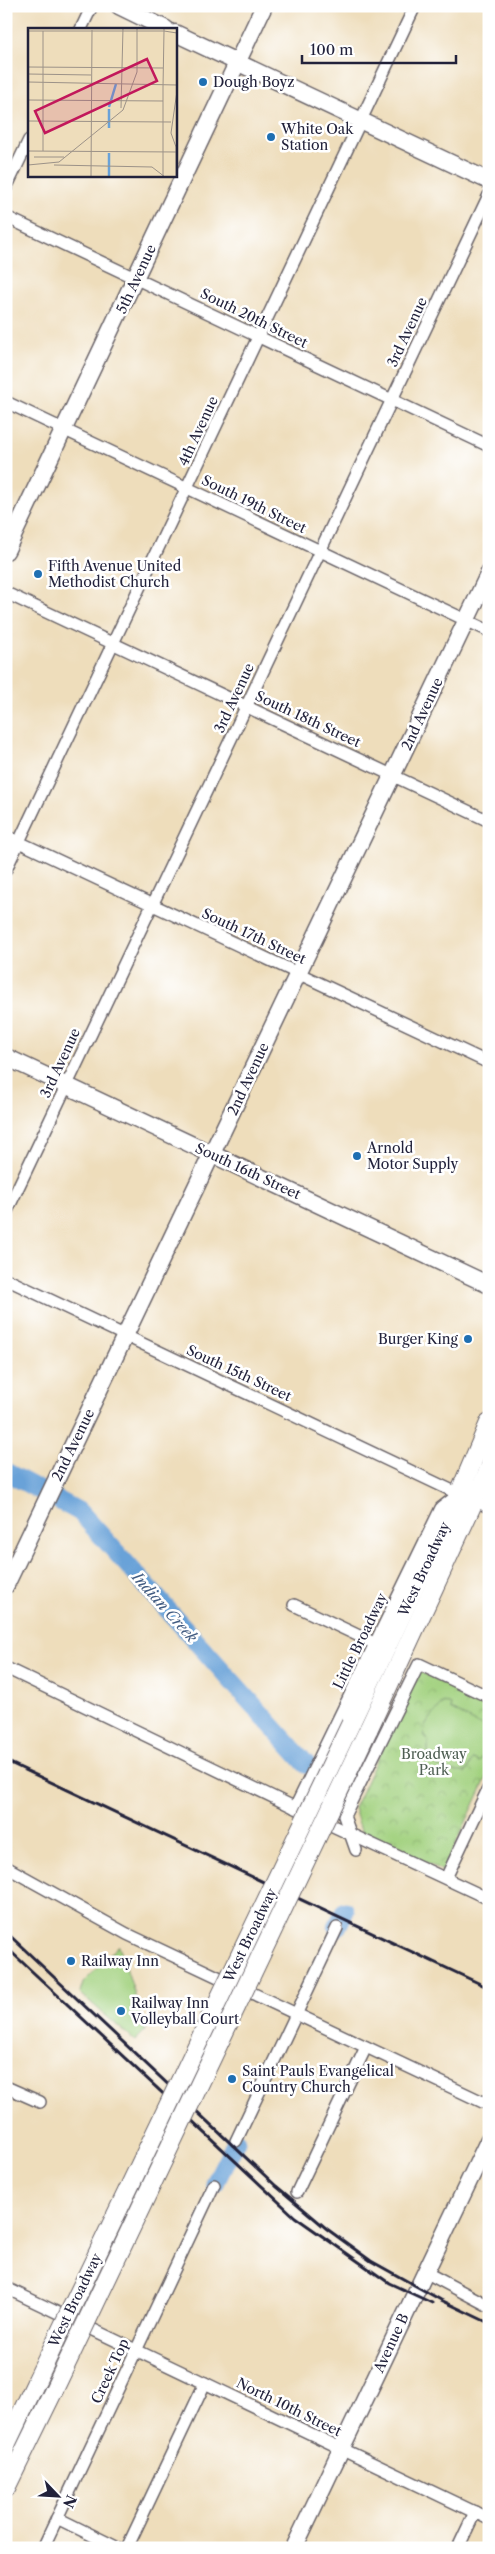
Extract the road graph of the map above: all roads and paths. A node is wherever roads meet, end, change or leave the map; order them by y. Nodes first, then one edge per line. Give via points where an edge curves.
1 (92, 6) edge
2 (118, 6) edge
3 (264, 6) edge
4 (415, 6) edge
5 (81, 28) edge
6 (164, 28) edge
7 (176, 33) edge
8 (238, 63) junction
9 (361, 121) junction
10 (28, 142) edge
11 (489, 181) edge
12 (6, 188) edge
13 (489, 195) edge
14 (6, 217) edge
15 (136, 278) junction
16 (259, 338) junction
17 (391, 401) junction
18 (6, 402) edge
19 (64, 429) junction
20 (489, 446) edge
21 (187, 488) junction
22 (6, 551) edge
23 (320, 552) junction
24 (489, 573) edge
25 (6, 593) edge
26 (466, 620) junction
27 (489, 631) edge
28 (113, 644) junction
29 (246, 707) junction
30 (393, 776) junction
31 (489, 821) edge
32 (6, 836) edge
33 (19, 842) junction
34 (6, 868) edge
35 (152, 905) junction
36 (298, 974) junction
37 (6, 1057) edge
38 (489, 1063) edge
39 (66, 1086) junction
40 (212, 1155) junction
41 (6, 1213) edge
42 (6, 1279) edge
43 (489, 1285) edge
44 (126, 1336) junction
45 (489, 1423) edge
46 (489, 1469) edge
47 (474, 1501) edge
48 (6, 1585) edge
49 (294, 1605) dead end
50 (376, 1644) junction
51 (6, 1668) edge
52 (489, 1697) edge
53 (489, 1787) edge
54 (295, 1808) junction
55 (352, 1834) junction
56 (356, 1850) dead end
57 (6, 1867) edge
58 (446, 1878) junction
59 (489, 1899) edge
60 (337, 1928) dead end
61 (296, 2014) junction
62 (366, 2047) junction
63 (6, 2087) edge
64 (40, 2102) dead end
65 (489, 2105) edge
66 (489, 2139) edge
67 (236, 2141) dead end
68 (214, 2185) dead end
69 (297, 2192) dead end
70 (425, 2272) junction
71 (6, 2288) edge
72 (489, 2306) edge
73 (136, 2350) junction
74 (205, 2383) junction
75 (6, 2445) edge
76 (341, 2448) junction
77 (6, 2488) edge
78 (475, 2512) junction
79 (56, 2518) junction
80 (489, 2518) edge
81 (43, 2548) edge
82 (118, 2548) edge
83 (127, 2548) edge
84 (294, 2548) edge
85 (458, 2548) edge

1 - 5 street
2 - 6 street
3 - 8 street, 5th Avenue
4 - 9 street, 4th Avenue
7 - 8 street
8 - 9 street
8 - 15 street, 5th Avenue
9 - 11 street
9 - 16 street, 4th Avenue
10 - 12 street
13 - 17 street, 3rd Avenue
14 - 15 street, South 20th Street
15 - 16 street, South 20th Street
15 - 19 street, 5th Avenue
16 - 17 street, South 20th Street
16 - 21 street, 4th Avenue
17 - 20 street, South 20th Street
17 - 23 street, 3rd Avenue
18 - 19 street, South 19th Street
19 - 21 street, South 19th Street
19 - 22 street, 5th Avenue
21 - 23 street, South 19th Street
21 - 28 street, 4th Avenue
23 - 26 street, South 19th Street
23 - 29 street, 3rd Avenue
24 - 26 street, 2nd Avenue
25 - 28 street, South 18th Street
26 - 27 street, South 19th Street
26 - 30 street, 2nd Avenue
28 - 29 street, South 18th Street
28 - 33 street, 4th Avenue
29 - 30 street, South 18th Street
29 - 35 street, 3rd Avenue
30 - 31 street, South 18th Street
30 - 36 street, 2nd Avenue
32 - 33 street, South 17th Street
33 - 34 street, 4th Avenue
33 - 35 street, South 17th Street
35 - 36 street, South 17th Street
35 - 39 street, 3rd Avenue
36 - 38 street, South 17th Street
36 - 40 street, 2nd Avenue
37 - 39 street, South 16th Street
39 - 40 street, South 16th Street
39 - 41 street, 3rd Avenue
40 - 43 street, South 16th Street
40 - 44 street, 2nd Avenue
42 - 44 street, South 15th Street
44 - 47 street, South 15th Street
44 - 48 street, 2nd Avenue
45 - 47 main road, West Broadway
46 - 47 main road, West Broadway
47 - 50 street, Little Broadway via 441,1508
47 - 75 main road, West Broadway, bridge via 351,1722
47 - 77 main road, West Broadway, bridge
49 - 50 street
50 - 54 street, Little Broadway
51 - 54 street
52 - 55 street via 418,1664 344,1816
53 - 58 street
54 - 55 street
55 - 56 street
55 - 58 street
57 - 61 street via 127,1934
58 - 59 street
60 - 61 street
61 - 62 street
61 - 67 street
62 - 65 street
62 - 69 street
63 - 64 street
66 - 70 street, Avenue B
68 - 73 street, Creek Top
70 - 72 street
70 - 76 street, Avenue B
71 - 73 street, North 10th Street
73 - 74 street, North 10th Street
73 - 79 street, Creek Top
74 - 76 street, North 10th Street
74 - 83 street
76 - 78 street, North 10th Street
76 - 84 street, Avenue B
78 - 80 street, North 10th Street
78 - 85 street
79 - 81 street, Creek Top
79 - 82 street

